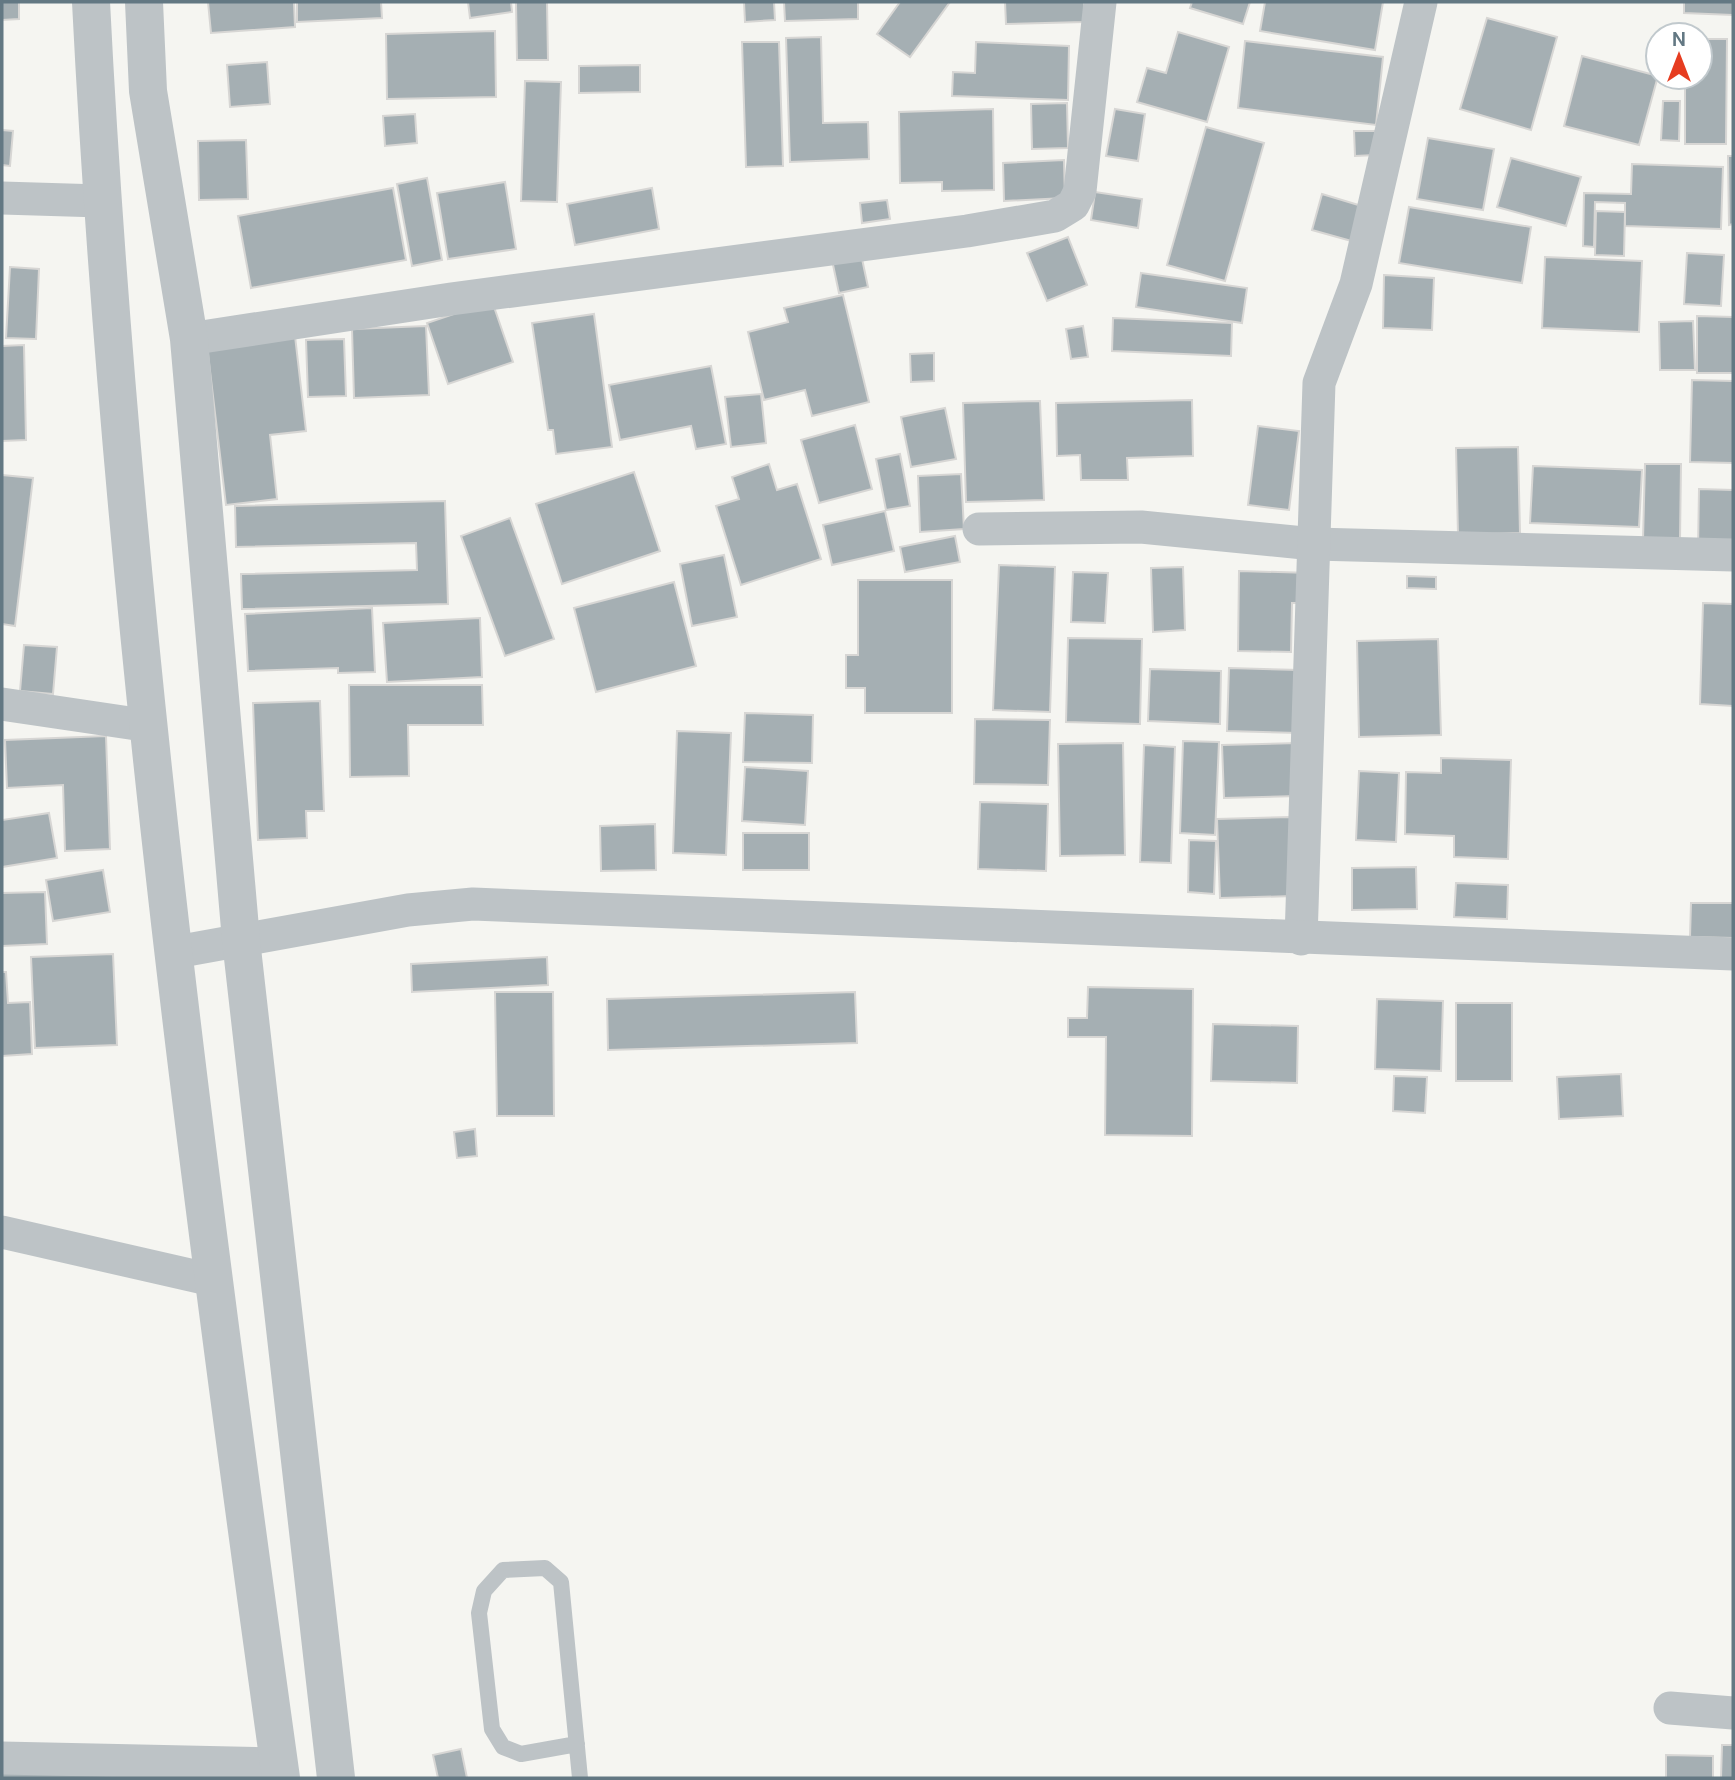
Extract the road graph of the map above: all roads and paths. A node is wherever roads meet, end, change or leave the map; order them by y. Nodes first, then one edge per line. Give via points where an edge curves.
1 (92, 2) edge
2 (144, 2) edge
3 (1100, 2) edge
4 (1421, 2) edge
5 (2, 198) edge
6 (102, 201) junction
7 (189, 339) junction
8 (979, 529) dead end
9 (1314, 544) junction
10 (1733, 555) edge
11 (2, 704) edge
12 (150, 726) junction
13 (1301, 939) junction
14 (241, 940) junction
15 (176, 953) junction
16 (1733, 954) edge
17 (2, 1232) edge
18 (212, 1280) junction
19 (1670, 1708) dead end
20 (1733, 1713) edge
21 (577, 1744) junction
22 (2, 1758) edge
23 (280, 1771) edge
24 (335, 1778) edge
25 (580, 1778) edge

1 - 6 street
2 - 7 street via 148,91
3 - 7 street via 1080,191 1073,205 1055,216
4 - 9 street via 1356,284 1319,383
5 - 6 street
6 - 12 street
7 - 14 street
8 - 9 street via 1141,527
9 - 10 street
9 - 13 street
11 - 12 street
12 - 15 street
13 - 14 street via 473,905 408,910
13 - 16 street
14 - 15 street
14 - 24 street
15 - 18 street
17 - 18 street
18 - 23 street
19 - 20 street
21 - 21 lane via 521,1754 503,1748 492,1729 479,1613 484,1591 503,1570 545,1568 561,1582
21 - 25 lane
22 - 23 street

